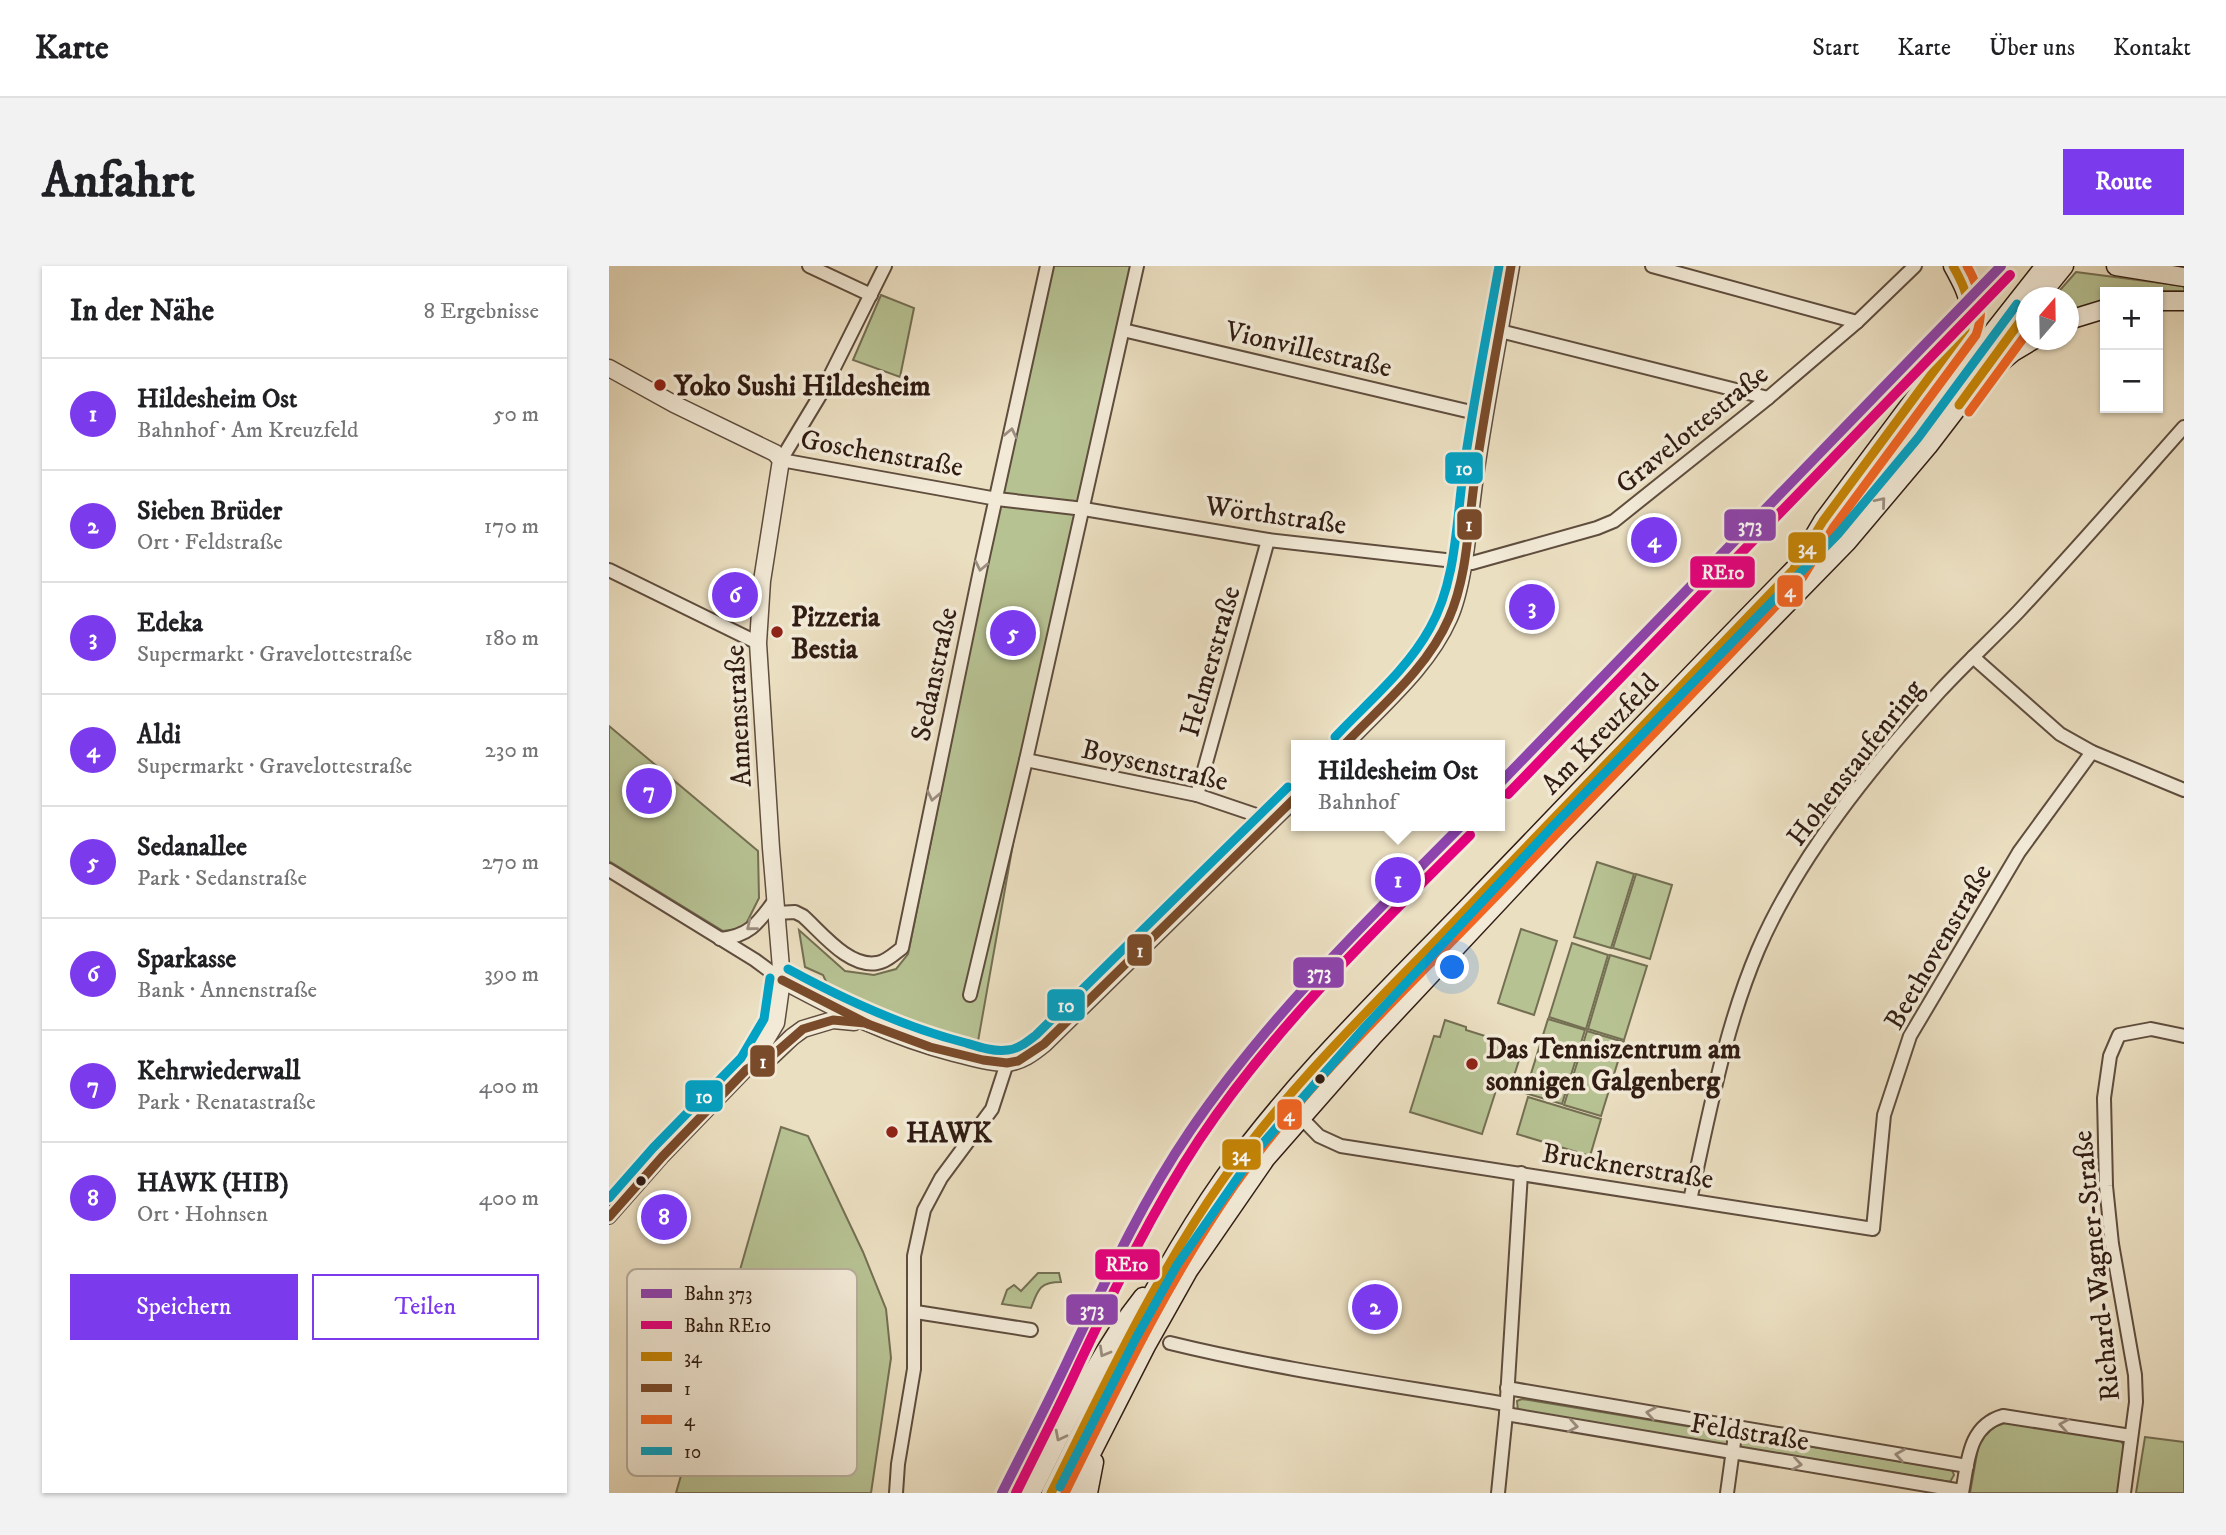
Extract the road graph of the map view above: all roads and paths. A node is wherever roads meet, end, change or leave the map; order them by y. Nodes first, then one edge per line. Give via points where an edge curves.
1 (809, 266) edge
2 (885, 266) edge
3 (1047, 266) edge
4 (1137, 266) edge
5 (1511, 266) edge
6 (1652, 266) edge
7 (1915, 266) edge
8 (1953, 266) edge
9 (2045, 266) edge
10 (2063, 266) edge
11 (2116, 266) edge
12 (2184, 277) edge
13 (2047, 287) edge
14 (871, 295) junction
15 (2163, 301) edge
16 (2184, 301) edge
17 (2100, 311) edge
18 (2079, 317) edge
19 (1857, 322) junction
20 (2016, 327) edge
21 (1123, 330) junction
22 (1500, 331) junction
23 (2018, 350) edge
24 (609, 368) edge
25 (1977, 382) junction
26 (1768, 398) junction
27 (1484, 415) junction
28 (2184, 427) edge
29 (781, 460) junction
30 (996, 499) junction
31 (1084, 509) junction
32 (1268, 540) junction
33 (1462, 562) junction
34 (609, 570) edge
35 (1793, 570) junction
36 (758, 643) junction
37 (1973, 657) junction
38 (1349, 740) edge
39 (2092, 752) junction
40 (1026, 761) junction
41 (2184, 790) edge
42 (1197, 795) junction
43 (1291, 802) edge
44 (1271, 820) junction
45 (609, 870) edge
46 (776, 906) junction
47 (720, 939) junction
48 (782, 979) junction
49 (970, 995) dead end
50 (865, 1023) junction
51 (2184, 1036) edge
52 (1007, 1063) junction
53 (751, 1065) junction
54 (1285, 1101) junction
55 (1300, 1119) junction
56 (1521, 1173) junction
57 (1690, 1200) junction
58 (609, 1217) edge
59 (1873, 1229) joint
60 (1173, 1258) junction
61 (916, 1312) junction
62 (1031, 1330) dead end
63 (1170, 1343) dead end
64 (1507, 1388) junction
65 (1506, 1409) junction
66 (1737, 1428) junction
67 (1100, 1436) junction
68 (2131, 1436) junction
69 (1733, 1453) junction
70 (1967, 1466) junction
71 (1962, 1492) edge
72 (896, 1493) edge
73 (1031, 1493) edge
74 (1051, 1493) edge
75 (1070, 1493) edge
76 (1088, 1493) edge
77 (1498, 1493) edge
78 (1727, 1493) edge
79 (2124, 1493) edge

1 - 14 street
2 - 14 street, Annenstraße
30 -> 3 street, Sedanstraße
4 - 21 street
5 - 22 street
6 - 19 street
7 - 19 street, Gravelottestraße
8 - 35 main road via 1969,298 1965,329 1823,521
9 - 35 main road, Am Kreuzfeld via 1871,487
10 - 13 main road
11 - 12 main road
14 - 29 street, Annenstraße
15 - 16 main road
17 - 18 main road
19 - 26 street, Gravelottestraße
20 - 25 main road
21 - 27 street, Vionvillestraße
21 - 31 street
22 - 26 street
22 - 27 street
23 - 25 main road, Am Kreuzfeld
24 - 29 street, Goschenstraße
55 -> 25 main road, Am Kreuzfeld via 1562,834 1847,542
26 - 33 street, Gravelottestraße via 1614,521 1486,560
27 - 33 street
28 - 37 street, Hohenstaufenring
29 - 30 street, Goschenstraße
29 - 36 street, Annenstraße via 762,581
30 - 31 street, Goschenstraße
30 -> 46 street, Sedanstraße via 901,948 882,962 860,962 803,916
31 - 32 street, Wörthstraße
31 - 40 street
32 - 33 street, Wörthstraße
32 - 42 street, Helmerstraße
33 - 38 street via 1452,611 1441,633 1417,667
34 - 36 street
35 - 54 main road, Am Kreuzfeld
36 - 46 street, Annenstraße
37 - 39 street via 2060,734
37 - 57 street, Hohenstaufenring via 1845,804 1798,876 1758,950 1726,1040
39 - 41 street
39 - 59 street, Beethovenstraße via 2019,852 1910,1036 1884,1115
40 - 42 street, Boysenstraße
40 - 49 street
42 - 44 street, Boysenstraße
43 - 44 street
44 - 52 street via 1044,1044
45 - 47 street
46 -> 47 street via 752,929 735,938
46 - 48 street, Annenstraße
47 - 48 street
48 - 50 street
48 - 53 street, Annenstraße via 776,1023
50 - 52 street via 930,1047
50 - 53 street via 819,1023
51 - 68 street, Richard-Wagner-Straße via 2151,1028 2119,1035 2110,1056 2103,1098 2112,1244 2135,1375
52 - 61 street via 992,1109 941,1178 924,1210 914,1256
53 - 58 street
54 - 55 street
54 - 60 main road, Am Kreuzfeld via 1223,1178
55 - 56 street via 1319,1136 1341,1146
55 - 67 main road, Am Kreuzfeld via 1266,1158 1188,1271
56 - 57 street, Brucknerstraße
56 - 64 street, Brucknerstraße
57 - 59 street, Brucknerstraße
60 -> 73 main road via 1102,1355
60 - 74 main road, Am Kreuzfeld
61 - 62 street
61 - 72 street via 914,1369
63 - 65 street, Feldstraße
64 - 65 street, Brucknerstraße
66 -> 64 street, Feldstraße
65 -> 69 street, Feldstraße
65 - 77 street, Brucknerstraße
66 - 69 street
70 -> 66 street, Feldstraße
67 - 75 main road, Am Kreuzfeld
67 - 76 main road
68 -> 70 street, Feldstraße via 2003,1416 1984,1423
68 - 79 street, Richard-Wagner-Straße
69 -> 71 street, Feldstraße
69 - 78 street
70 - 71 street, Feldstraße

